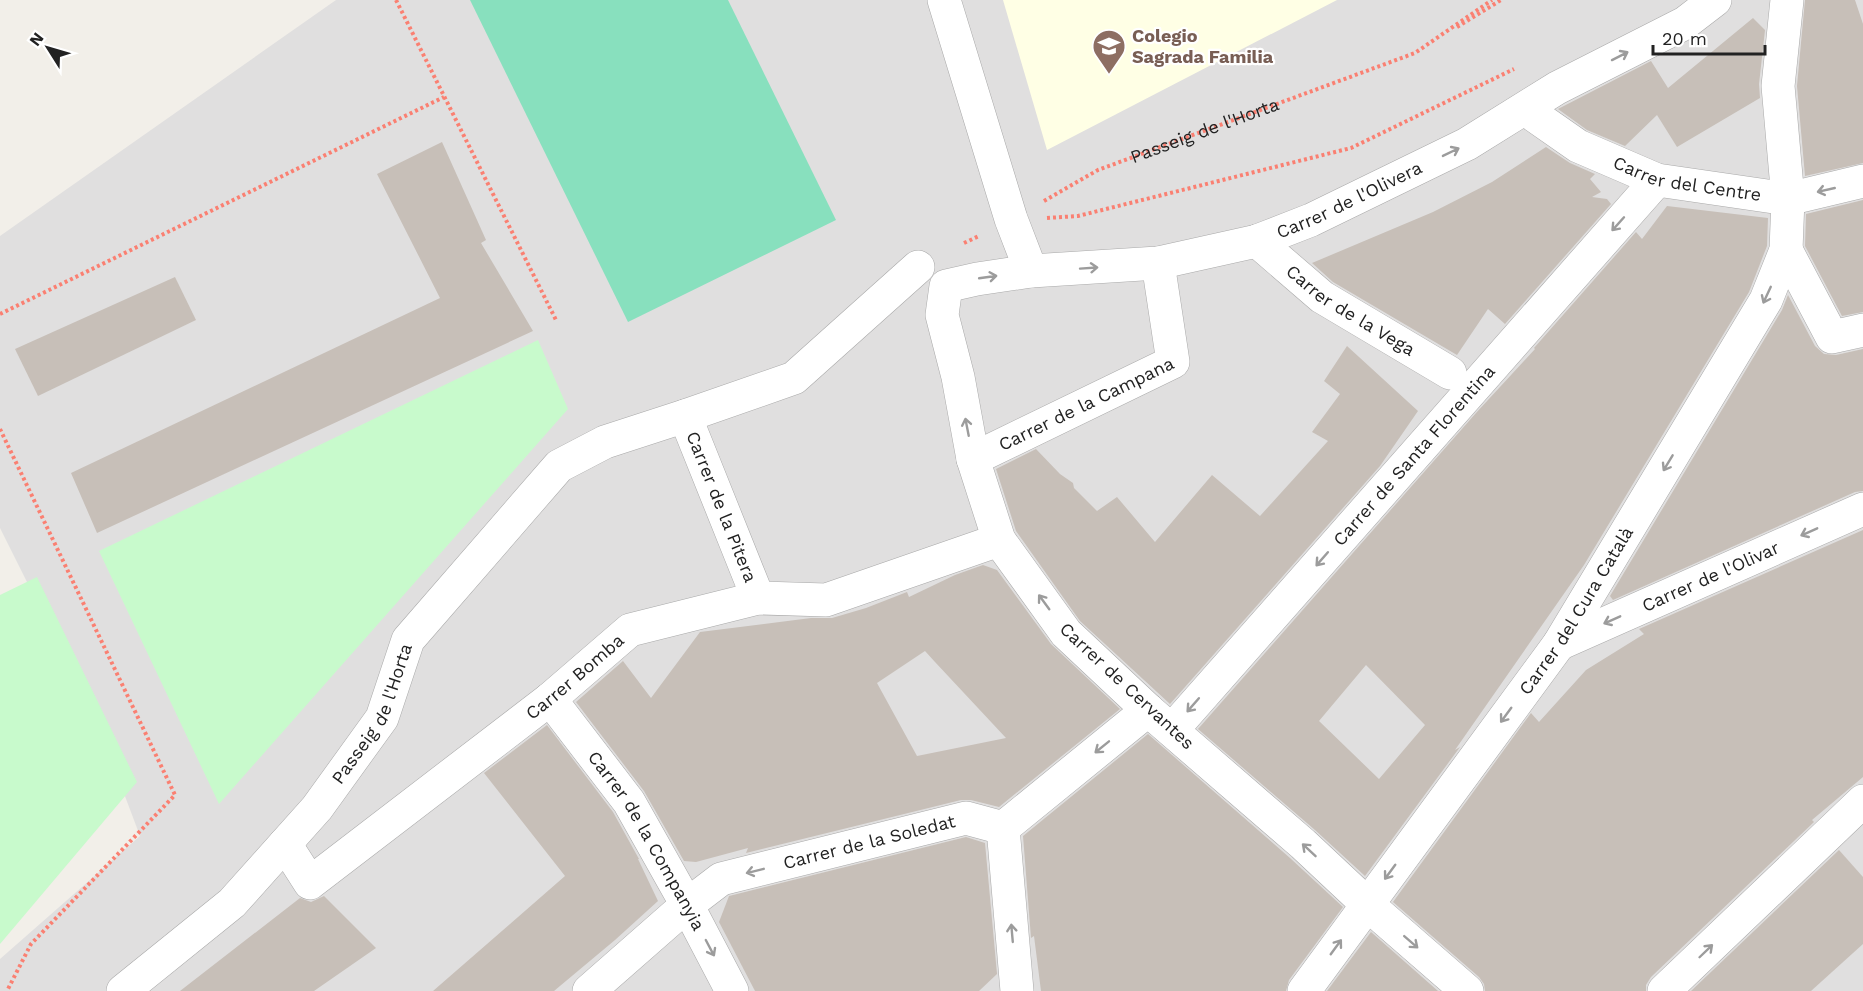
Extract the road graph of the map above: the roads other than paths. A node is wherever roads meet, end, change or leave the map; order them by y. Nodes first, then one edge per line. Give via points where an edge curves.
1 (944, 0) edge
2 (1714, 0) edge
3 (1787, 0) edge
4 (1525, 109) junction
5 (1657, 180) junction
6 (1863, 181) edge
7 (1788, 199) junction
8 (1257, 241) junction
9 (1786, 250) junction
10 (1158, 263) junction
11 (918, 267) road end
12 (1031, 272) junction
13 (946, 286) joint
14 (1863, 330) edge
15 (1450, 373) dead end
16 (685, 416) junction
17 (974, 459) junction
18 (1863, 509) edge
19 (999, 540) junction
20 (758, 598) junction
21 (1559, 644) junction
22 (550, 699) junction
23 (1160, 720) junction
24 (1863, 801) edge
25 (1003, 828) junction
26 (285, 844) junction
27 (1367, 904) junction
28 (687, 905) junction
29 (123, 991) edge
30 (589, 991) edge
31 (732, 991) edge
32 (1017, 991) edge
33 (1304, 991) edge
34 (1467, 991) edge
35 (1664, 991) edge

1 - 12 street
4 -> 2 street, Carrer de l'Olivera via 1557,88 1685,23
3 - 7 street, Carrer del Cura Català via 1778,86
4 - 5 street, Carrer del Centre via 1578,146
8 -> 4 street, Carrer de l'Olivera via 1311,220 1467,144
5 - 7 street, Carrer del Centre
5 -> 23 street, Carrer de Santa Florentina
6 -> 7 street, Carrer del Centre
7 - 9 street, Carrer del Cura Català
8 - 10 street, Carrer de l'Olivera
8 - 15 street, Carrer de la Vega via 1322,297
9 - 14 street via 1832,337
9 -> 21 street, Carrer del Cura Català via 1766,300
12 -> 10 street, Carrer de l'Olivera
10 - 17 street, Carrer de la Campana via 1173,362
11 - 16 street via 794,378
13 -> 12 street, Carrer de l'Olivera
17 -> 13 street, Carrer de Cervantes via 942,315
16 - 20 street, Carrer de la Pitera
16 - 26 street, Passeig de l'Horta via 605,442 559,466 408,640 382,718 317,808
17 - 19 street, Carrer de Cervantes
18 -> 21 street, Carrer de l'Olivar
19 - 20 street, Carrer Bomba via 826,600
23 -> 19 street, Carrer de Cervantes via 1066,633
20 - 22 street, Carrer Bomba via 630,630
21 -> 27 street, Carrer del Cura Català
22 - 26 street, Carrer Bomba via 310,883
22 - 28 street, Carrer de la Companyia via 629,802
23 -> 25 street
27 -> 23 street, Carrer de Cervantes
35 -> 24 street
25 -> 28 street, Carrer de la Soledat via 966,818 721,879
32 -> 25 street
26 - 29 street, Passeig de l'Horta via 232,903
33 -> 27 street, Carrer del Cura Català
27 -> 34 street, Carrer de Cervantes
28 - 30 street, Carrer de la Soledat
28 -> 31 street, Carrer de la Companyia

